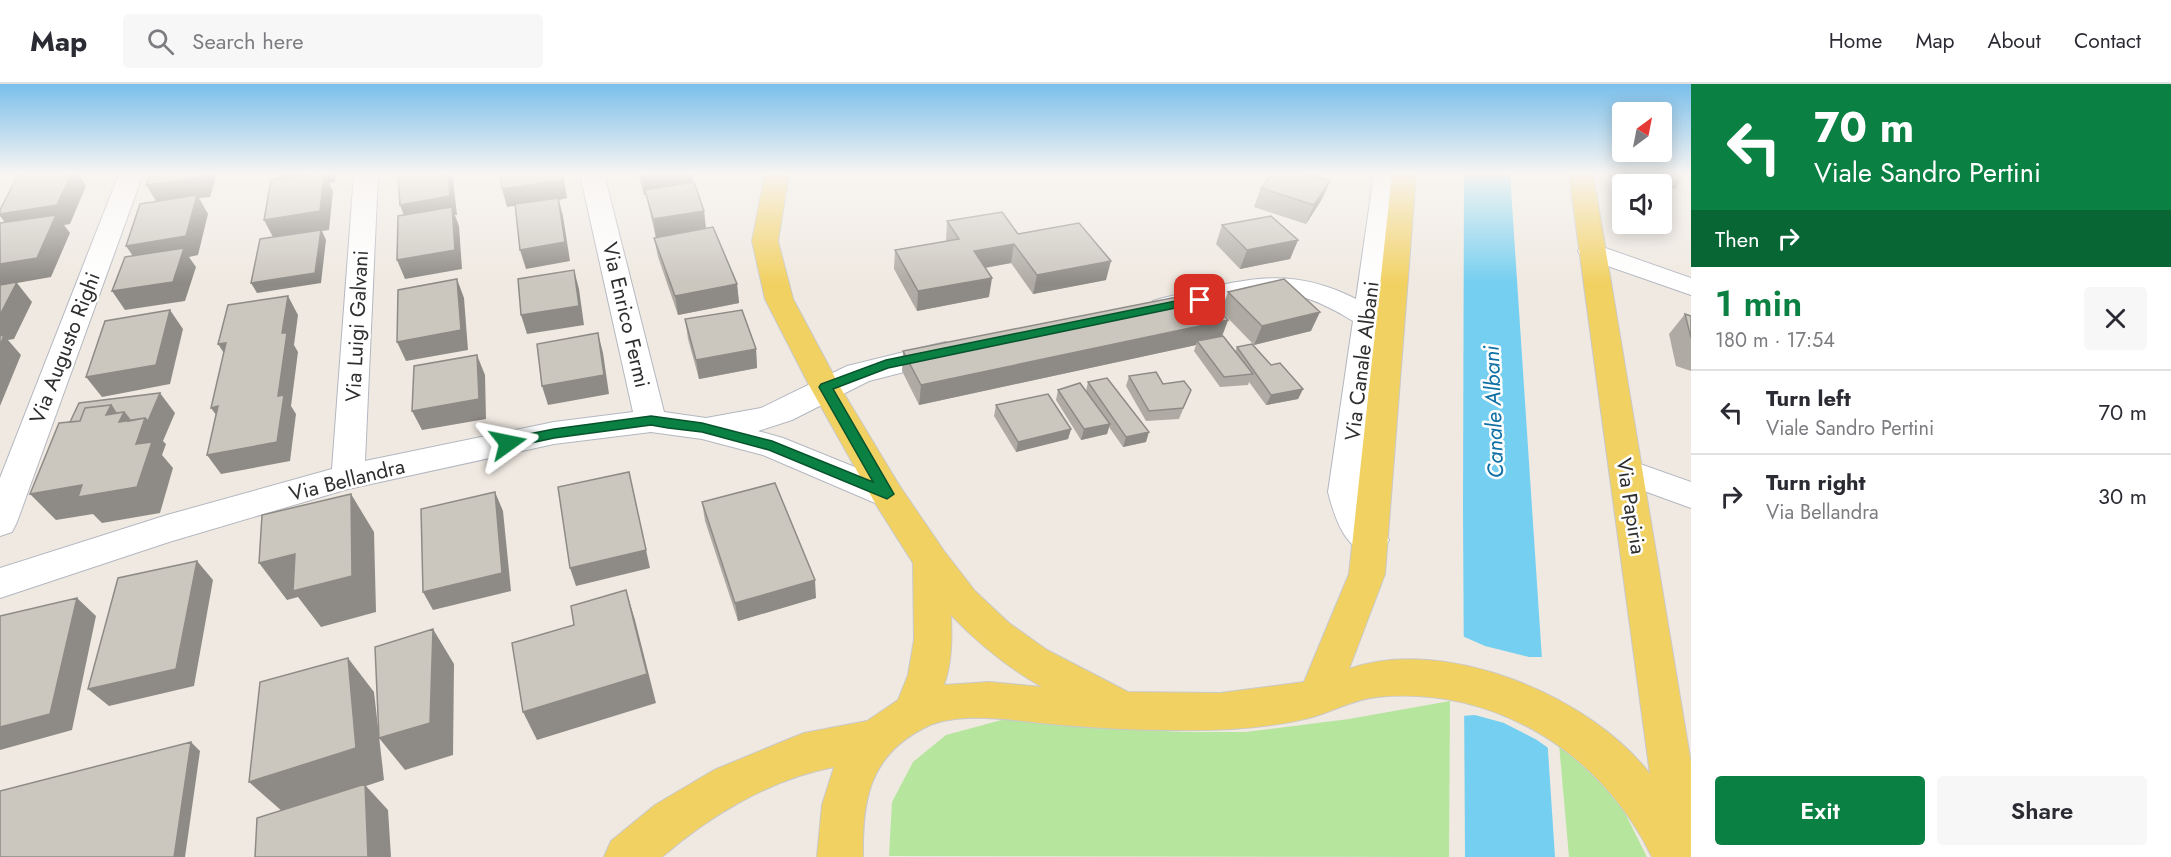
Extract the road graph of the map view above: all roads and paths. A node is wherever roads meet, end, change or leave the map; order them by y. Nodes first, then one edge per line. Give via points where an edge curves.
1 (117, 210) edge
2 (364, 210) edge
3 (601, 210) edge
4 (770, 210) edge
5 (1381, 210) edge
6 (1401, 210) edge
7 (1586, 210) edge
8 (1591, 251) junction
9 (1691, 287) edge
10 (1142, 312) edge
11 (1368, 318) junction
12 (967, 347) edge
13 (825, 387) junction
14 (651, 421) junction
15 (702, 428) junction
16 (1626, 471) junction
17 (348, 477) junction
18 (887, 494) junction
19 (1691, 495) edge
20 (0, 522) edge
21 (1371, 540) junction
22 (931, 561) junction
23 (0, 583) edge
24 (1318, 697) junction
25 (1124, 710) junction
26 (913, 712) junction
27 (876, 739) junction
28 (1678, 827) edge
29 (627, 857) edge
30 (840, 857) edge

1 - 20 street, Via Augusto Righi
2 - 17 street, Via Luigi Galvani
3 - 14 street, Via Enrico Fermi
4 - 13 main road via 765,241 779,299
5 - 11 street, Via Canale Albani
6 - 21 main road, Via Canale Albani
7 - 8 main road, Via Papiria
8 - 9 street
8 - 16 main road, Via Papiria
10 - 11 street via 1255,289 1290,286 1351,307
11 - 21 street, Via Canale Albani via 1345,492 1352,519
12 - 13 street, Via Bellandra via 886,364
13 - 15 street, Via Bellandra via 770,416
13 - 18 main road
14 - 15 street, Via Bellandra
14 - 17 street, Via Bellandra via 554,434
15 - 18 street, Via Bellandra via 772,446
16 - 19 street
16 - 28 main road, Via Papiria
17 - 23 street, Via Bellandra
18 - 22 main road
21 - 24 main road, Via Canale Albani via 1367,574
22 - 25 main road via 962,602 995,635 1033,662
22 - 26 main road via 933,639 928,675
24 - 25 main road via 1259,707 1190,712
24 - 28 main road via 1374,679 1420,676 1475,685 1545,712 1593,746
25 - 26 main road via 994,700 945,702
26 - 27 main road
27 - 29 main road via 804,753 729,785 671,820
27 - 30 main road via 850,777

